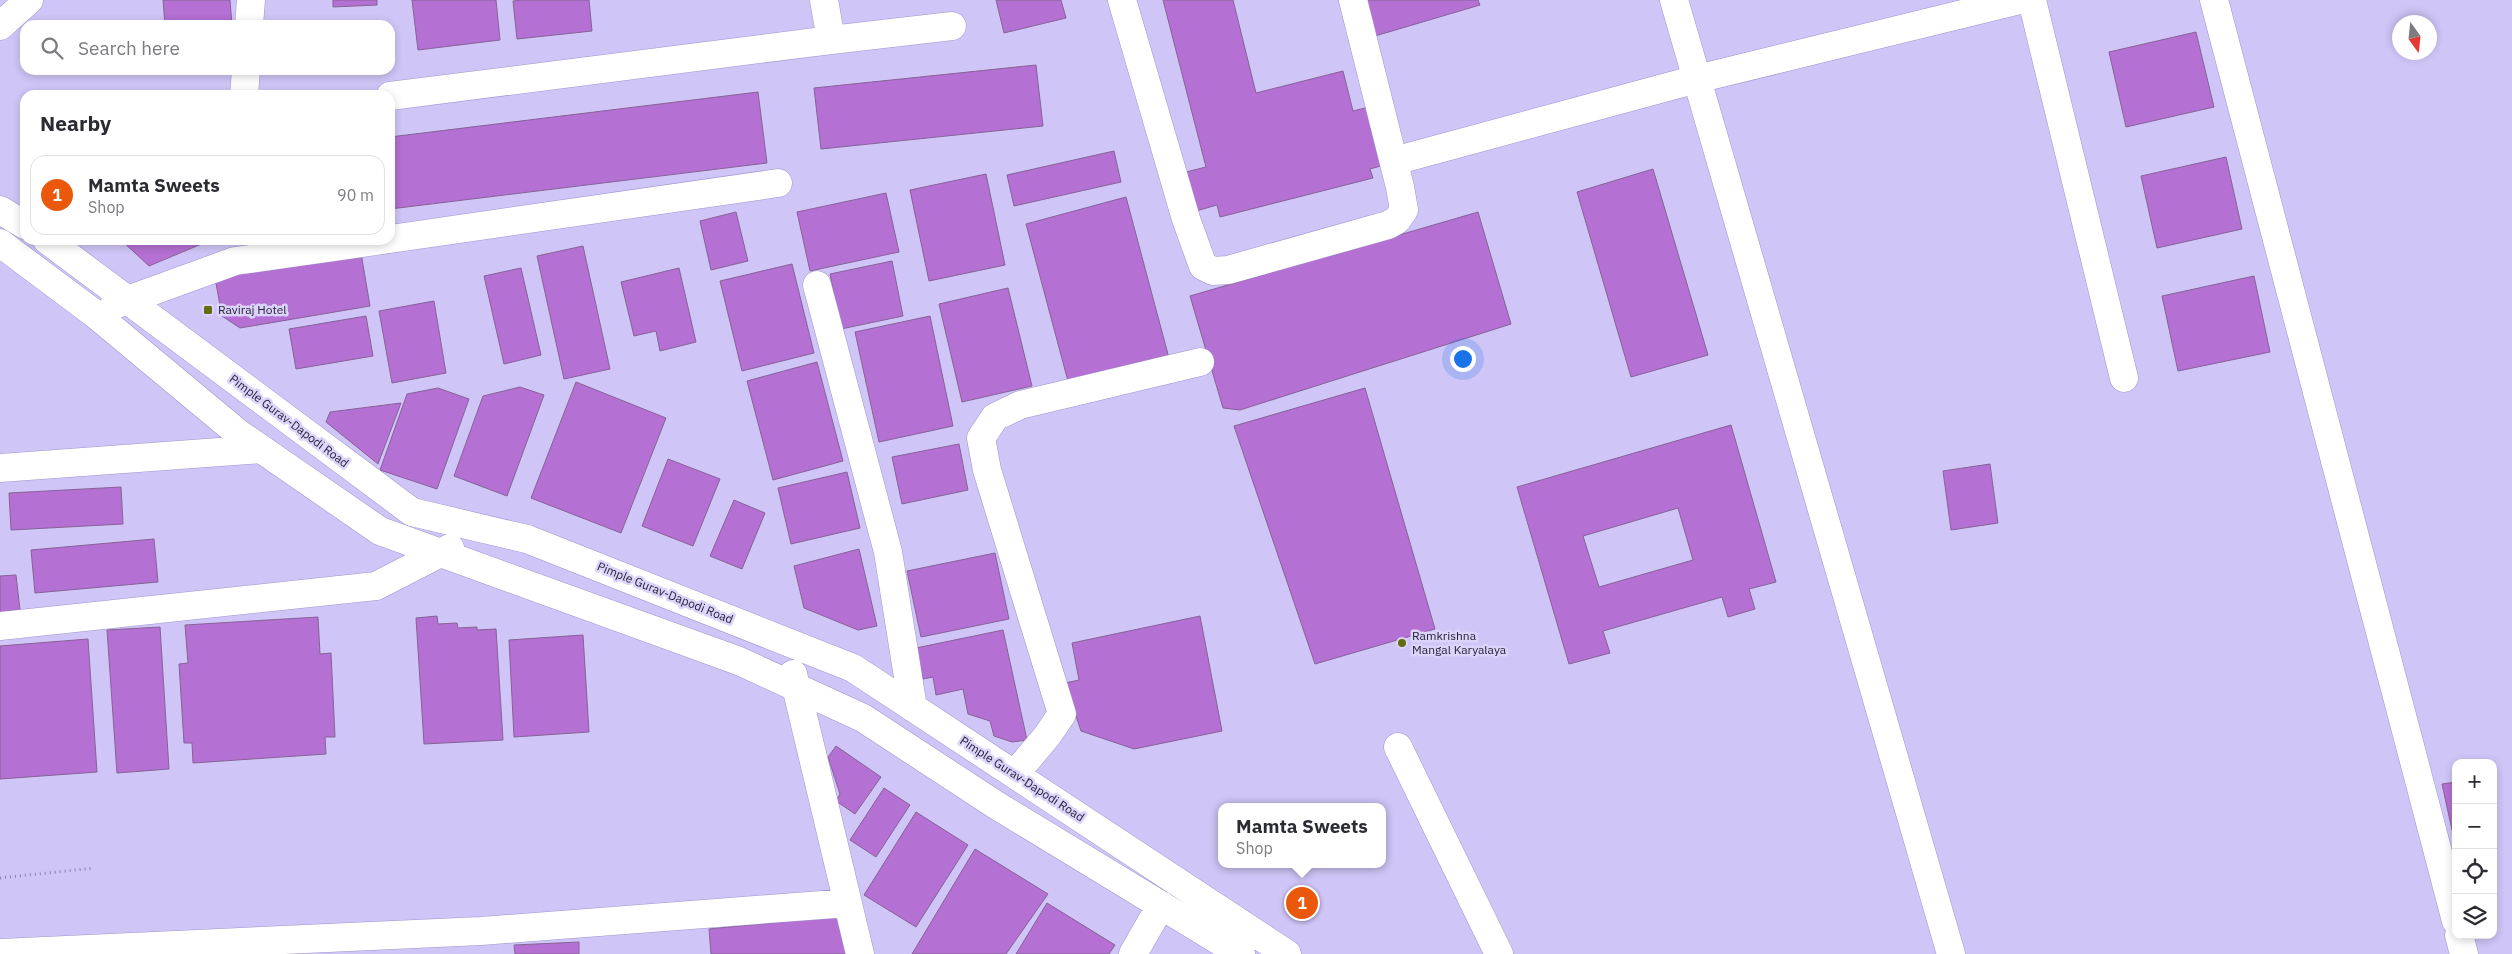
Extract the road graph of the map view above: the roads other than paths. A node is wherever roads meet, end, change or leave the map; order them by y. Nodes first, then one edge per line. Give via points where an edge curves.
1 (29, 0) edge
2 (251, 0) edge
3 (824, 0) edge
4 (1122, 0) edge
5 (1353, 0) edge
6 (1674, 0) edge
7 (2020, 0) edge
8 (2032, 0) edge
9 (2214, 0) edge
10 (249, 20) edge
11 (0, 26) edge
12 (952, 26) dead end
13 (831, 40) junction
14 (246, 75) edge
15 (1697, 79) junction
16 (244, 90) edge
17 (395, 95) edge
18 (1405, 158) dead end
19 (778, 183) dead end
20 (0, 210) edge
21 (20, 222) edge
22 (395, 238) edge
23 (0, 243) edge
24 (54, 245) edge
25 (316, 245) edge
26 (236, 251) edge
27 (817, 286) dead end
28 (128, 299) junction
29 (95, 314) junction
30 (1200, 362) dead end
31 (2124, 378) dead end
32 (261, 449) junction
33 (0, 468) edge
34 (480, 528) junction
35 (440, 553) junction
36 (0, 626) edge
37 (785, 641) junction
38 (796, 687) junction
39 (913, 708) junction
40 (1398, 747) dead end
41 (1015, 774) junction
42 (848, 903) junction
43 (1161, 905) junction
44 (2452, 906) edge
45 (2461, 939) edge
46 (0, 952) edge
47 (860, 954) edge
48 (1133, 954) edge
49 (1241, 954) edge
50 (1287, 954) edge
51 (1499, 954) edge
52 (1951, 954) edge
53 (2464, 954) edge

1 - 11 street
2 - 10 street
3 - 13 street
4 - 5 street via 1192,237 1204,266 1213,271 1228,270 1388,225 1397,220 1404,210
6 - 15 street
7 - 15 street
8 - 31 street
9 - 44 street
12 - 13 street
13 - 17 street
14 - 16 street
15 - 18 street
15 - 52 street
19 - 22 street
20 - 21 street
23 - 29 street
24 - 28 street, Pimple Gurav-Dapodi Road
25 - 26 street
26 - 28 street
27 - 39 street via 888,552
28 - 29 street
28 - 34 street, Pimple Gurav-Dapodi Road via 412,512
29 - 32 street
30 - 41 street via 1020,405 995,417 981,438 987,470 1062,714
32 - 33 street
32 - 35 street via 380,531
34 - 35 street
34 - 37 street, Pimple Gurav-Dapodi Road via 527,539
35 - 36 street via 376,586
35 - 38 street via 739,661
37 - 38 street
37 - 39 street, Pimple Gurav-Dapodi Road via 853,668
38 - 42 street
38 - 43 street via 863,718 996,805
39 - 41 street, Pimple Gurav-Dapodi Road
40 - 51 street
41 - 50 street, Pimple Gurav-Dapodi Road
42 - 46 street via 480,932
42 - 47 street
43 - 48 street
43 - 49 street
45 - 53 street

